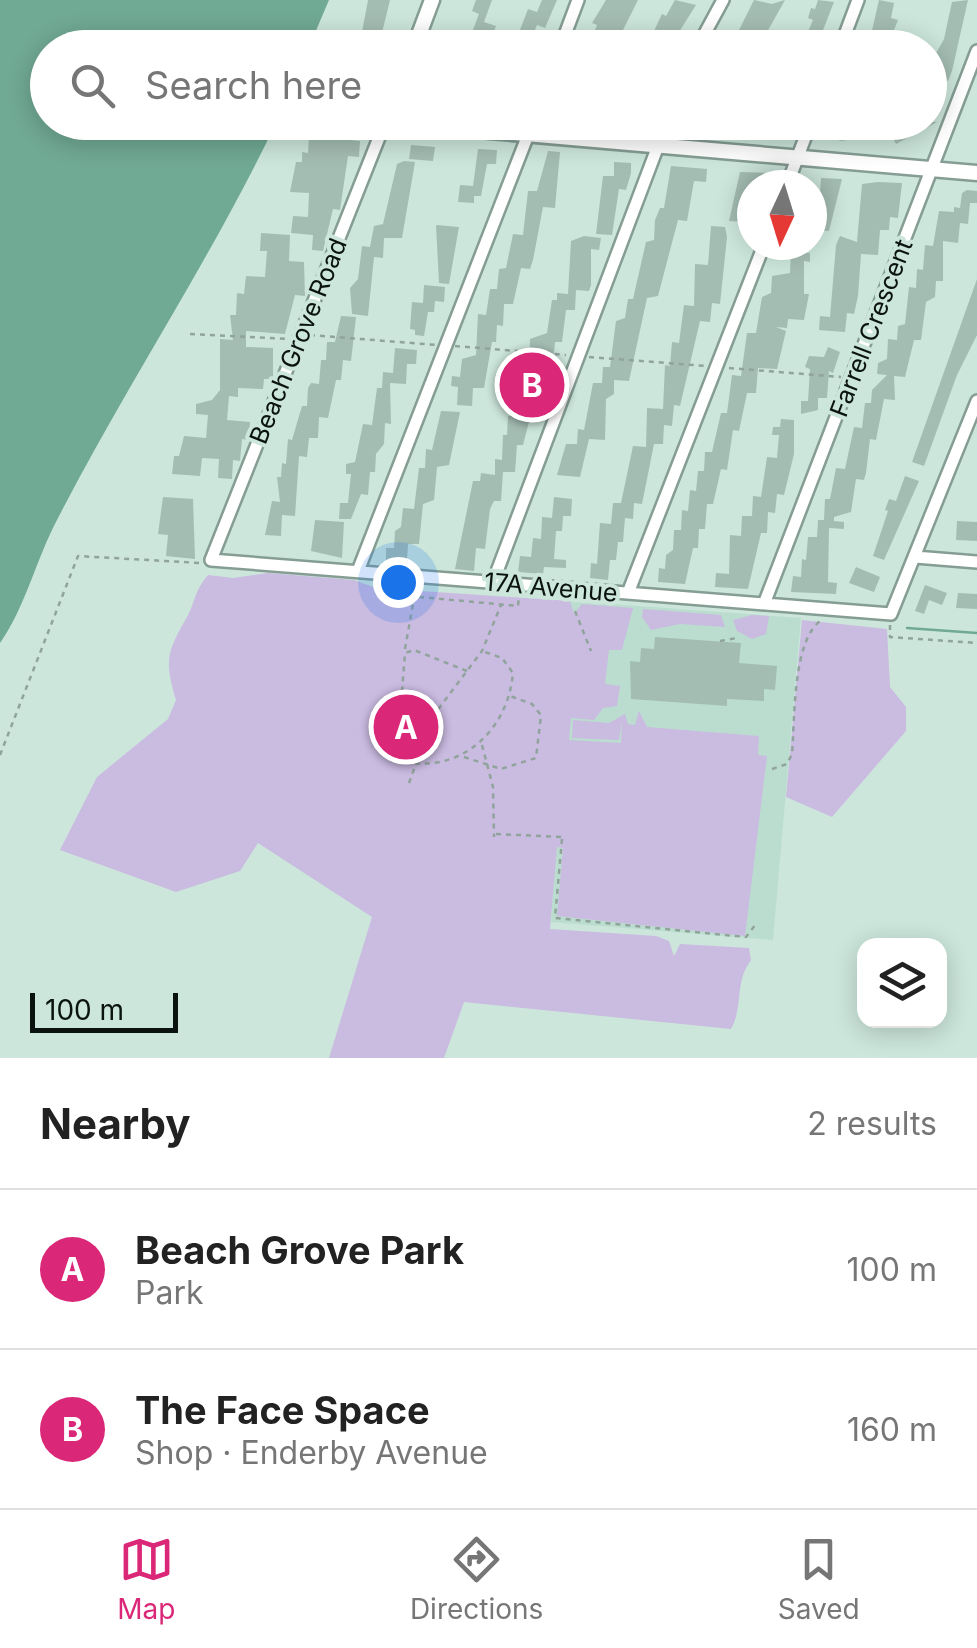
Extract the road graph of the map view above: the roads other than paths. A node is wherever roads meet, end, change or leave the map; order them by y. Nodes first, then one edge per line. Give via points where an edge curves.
1 (432, 0) edge
2 (578, 0) edge
3 (723, 0) edge
4 (858, 0) edge
5 (421, 30) edge
6 (567, 30) edge
7 (707, 30) edge
8 (847, 30) edge
9 (977, 51) edge
10 (947, 130) edge
11 (378, 140) edge
12 (527, 140) edge
13 (606, 140) edge
14 (661, 140) edge
15 (804, 140) edge
16 (943, 140) edge
17 (658, 147) junction
18 (798, 158) junction
19 (932, 169) junction
20 (793, 170) edge
21 (977, 172) edge
22 (758, 260) edge
23 (977, 401) edge
24 (916, 557) junction
25 (211, 560) joint
26 (977, 562) edge
27 (358, 570) junction
28 (493, 582) junction
29 (628, 593) junction
30 (764, 604) junction

1 - 5 street
2 - 6 street
3 - 7 street
4 - 8 street
9 - 10 street, Farrell Crescent
11 - 25 street, Beach Grove Road
12 - 27 street
13 - 17 street
14 - 17 street
15 - 18 street
16 - 19 street, Farrell Crescent
17 - 18 street
17 - 28 street
18 - 19 street
18 - 20 street
19 - 21 street
19 - 30 street, Farrell Crescent
22 - 29 street
23 - 24 street
24 - 26 street
24 - 30 street, 17A Avenue via 890,614
25 - 27 street, 17A Avenue
27 - 28 street, 17A Avenue
28 - 29 street, 17A Avenue
29 - 30 street, 17A Avenue

